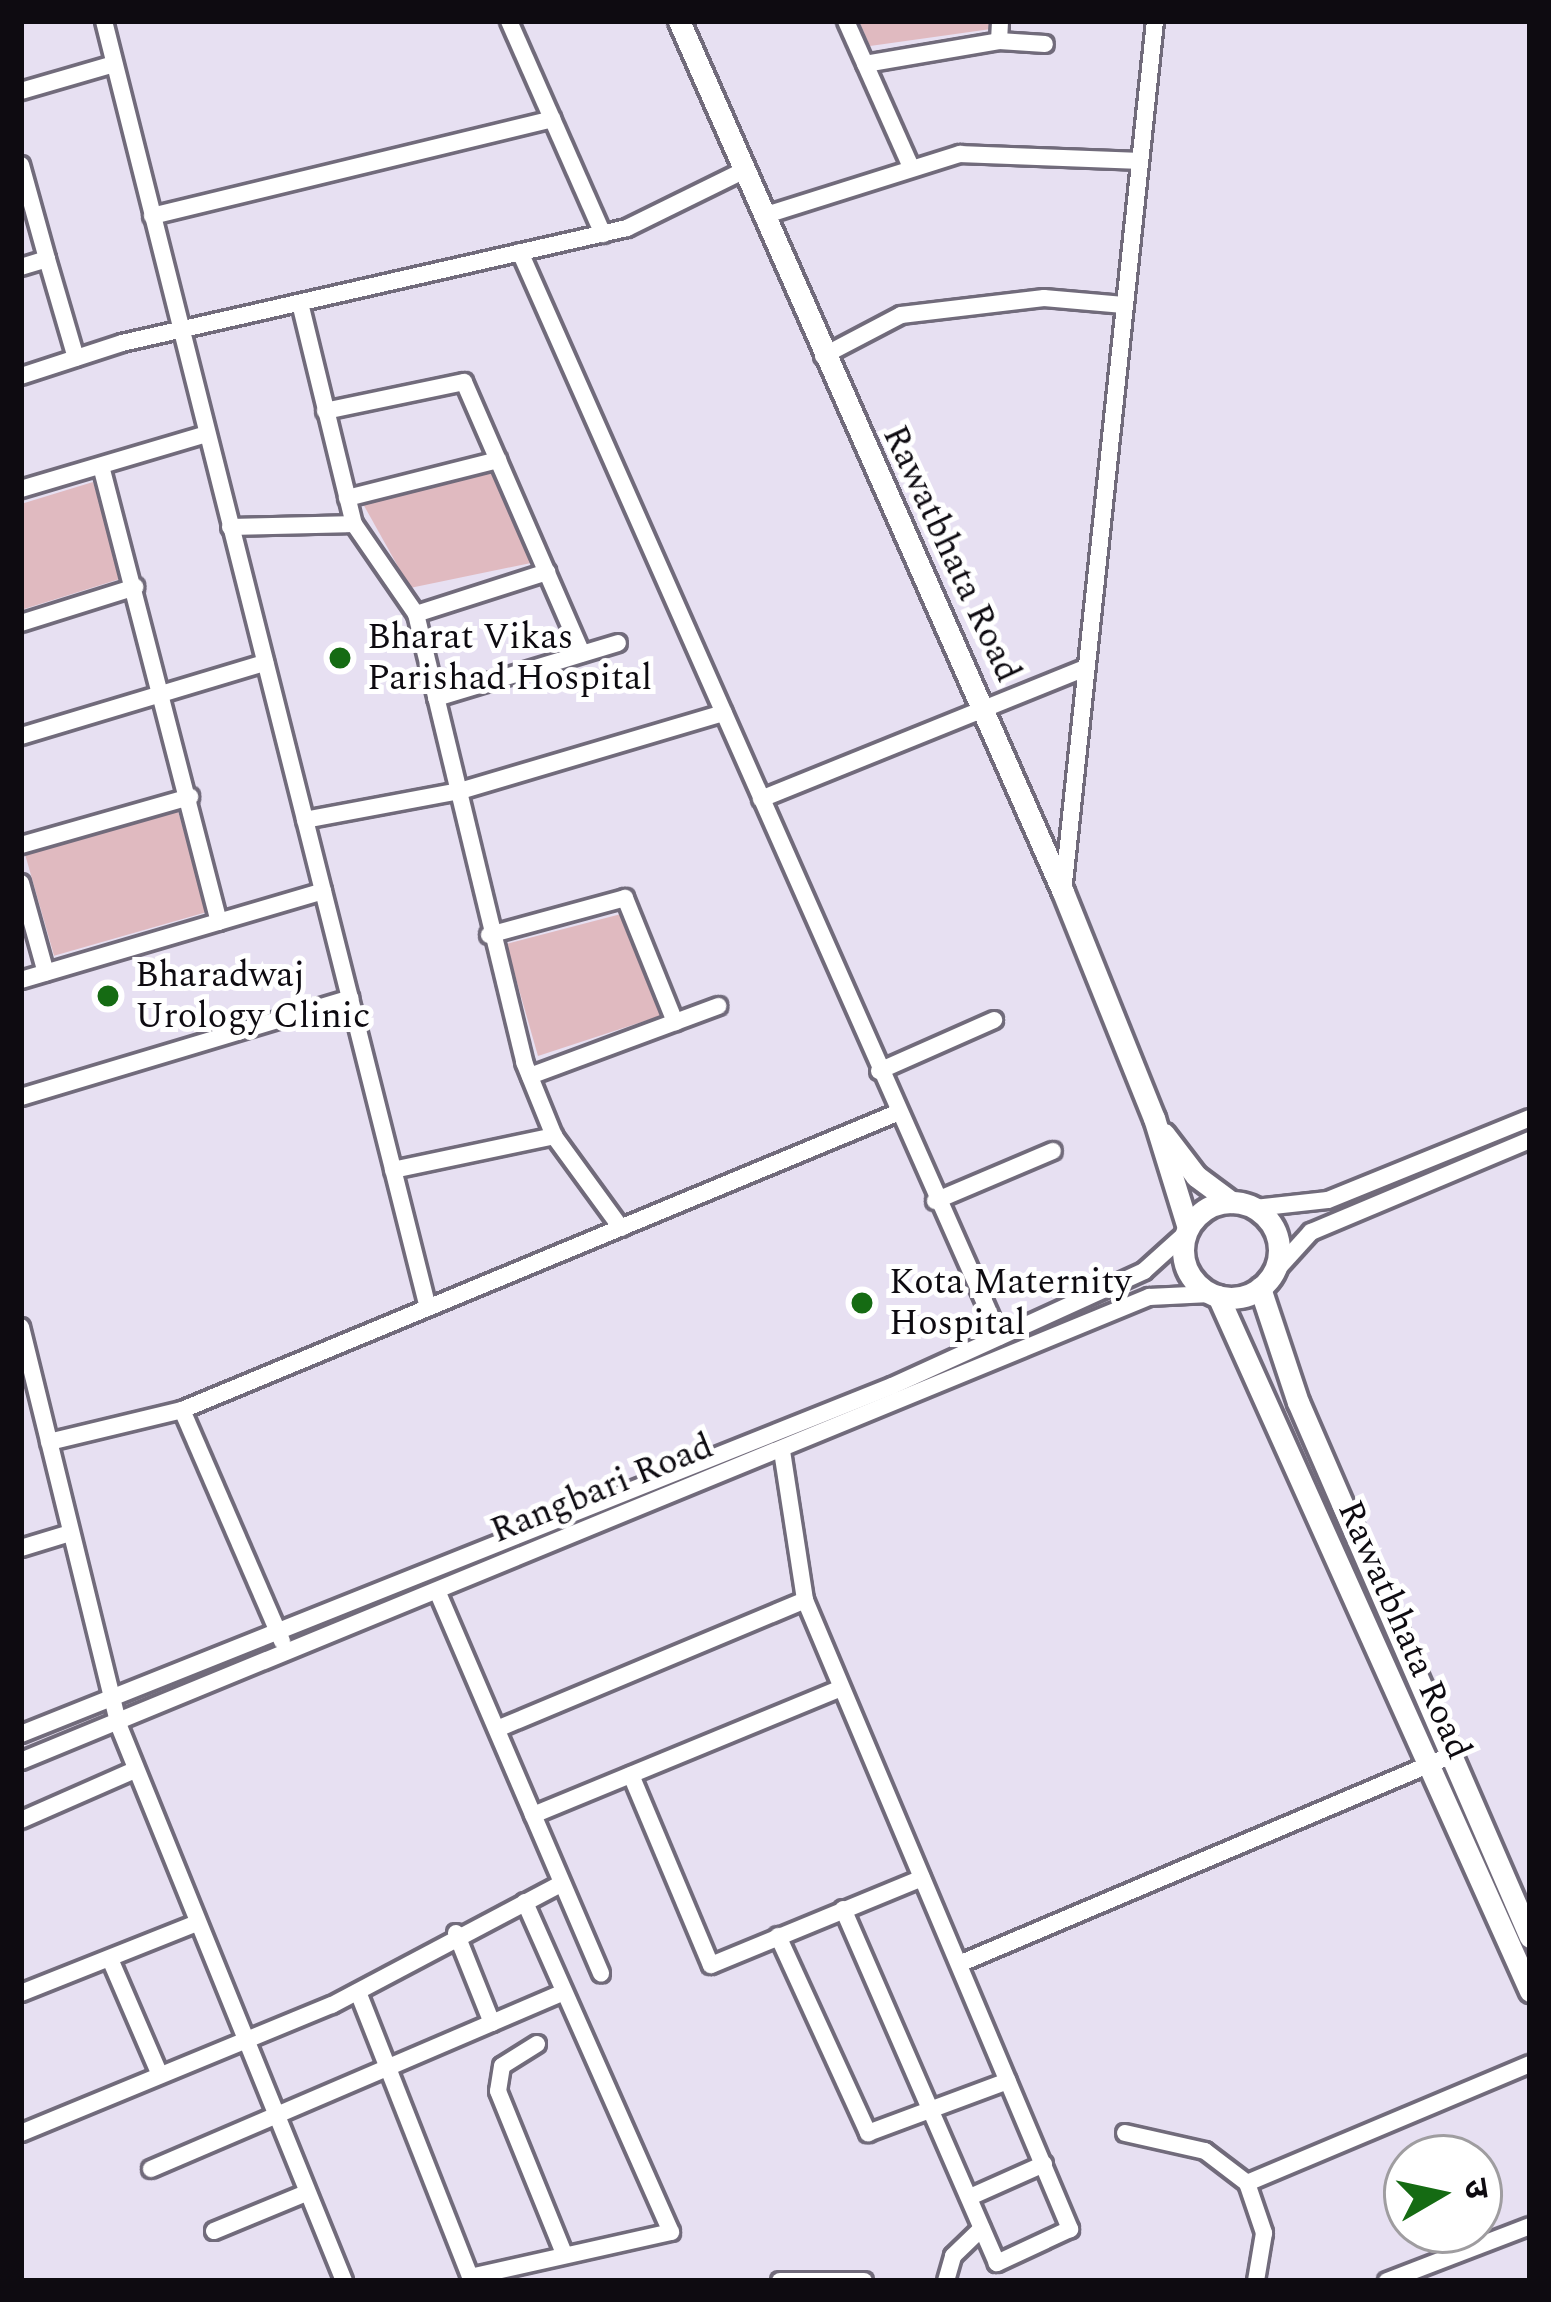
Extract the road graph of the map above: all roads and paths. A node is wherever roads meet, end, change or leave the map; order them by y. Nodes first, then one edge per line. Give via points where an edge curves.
1 (104, 21) edge
2 (509, 21) edge
3 (679, 21) edge
4 (846, 21) edge
5 (1000, 21) edge
6 (1155, 21) edge
7 (999, 41) junction
8 (1045, 44) dead end
9 (114, 64) junction
10 (865, 64) junction
11 (21, 91) edge
12 (552, 119) junction
13 (1140, 161) junction
14 (21, 165) edge
15 (911, 166) junction
16 (743, 170) junction
17 (152, 216) junction
18 (763, 216) junction
19 (603, 234) junction
20 (520, 253) junction
21 (47, 260) junction
22 (21, 267) edge
23 (300, 303) junction
24 (1124, 305) junction
25 (180, 330) junction
26 (823, 356) junction
27 (76, 358) junction
28 (21, 376) edge
29 (326, 411) junction
30 (207, 434) junction
31 (498, 460) junction
32 (101, 466) junction
33 (21, 489) edge
34 (347, 498) junction
35 (354, 524) junction
36 (230, 526) junction
37 (547, 572) junction
38 (135, 587) junction
39 (416, 614) junction
40 (21, 622) edge
41 (618, 643) dead end
42 (582, 652) junction
43 (265, 662) junction
44 (1083, 669) junction
45 (165, 692) junction
46 (436, 698) junction
47 (983, 704) junction
48 (724, 713) junction
49 (21, 736) edge
50 (460, 791) junction
51 (190, 797) junction
52 (761, 799) junction
53 (304, 820) junction
54 (21, 844) edge
55 (21, 883) edge
56 (323, 891) junction
57 (1063, 892) junction
58 (219, 922) junction
59 (489, 935) junction
60 (46, 973) junction
61 (21, 980) edge
62 (350, 998) junction
63 (718, 1006) dead end
64 (994, 1020) dead end
65 (675, 1022) junction
66 (879, 1071) junction
67 (530, 1076) junction
68 (21, 1097) edge
69 (897, 1113) junction
70 (1154, 1118) junction
71 (1530, 1118) edge
72 (554, 1136) junction
73 (1530, 1140) edge
74 (1053, 1150) dead end
75 (394, 1170) junction
76 (1328, 1200) junction
77 (935, 1201) junction
78 (1231, 1202) junction
79 (1255, 1208) junction
80 (1338, 1221) junction
81 (621, 1228) junction
82 (1186, 1231) junction
83 (1294, 1245) junction
84 (1266, 1281) junction
85 (1214, 1295) junction
86 (428, 1308) junction
87 (21, 1327) edge
88 (1272, 1333) junction
89 (1000, 1337) junction
90 (182, 1410) junction
91 (49, 1442) junction
92 (782, 1450) junction
93 (70, 1534) junction
94 (21, 1548) edge
95 (438, 1592) junction
96 (805, 1600) junction
97 (279, 1634) junction
98 (290, 1657) junction
99 (841, 1688) junction
100 (109, 1697) junction
101 (119, 1726) junction
102 (496, 1729) junction
103 (21, 1734) edge
104 (1454, 1754) junction
105 (21, 1761) edge
106 (1426, 1766) junction
107 (135, 1770) junction
108 (631, 1774) junction
109 (533, 1815) junction
110 (21, 1820) edge
111 (922, 1878) junction
112 (562, 1883) junction
113 (524, 1902) junction
114 (843, 1909) junction
115 (197, 1923) junction
116 (456, 1933) junction
117 (778, 1936) junction
118 (1530, 1937) edge
119 (110, 1959) junction
120 (958, 1964) junction
121 (601, 1975) dead end
122 (1529, 1984) edge
123 (358, 1992) junction
124 (563, 1992) junction
125 (21, 1993) edge
126 (492, 2023) junction
127 (246, 2041) junction
128 (538, 2044) dead end
129 (1530, 2064) edge
130 (392, 2071) junction
131 (159, 2074) junction
132 (1008, 2080) junction
133 (934, 2114) junction
134 (277, 2116) junction
135 (21, 2133) edge
136 (1125, 2133) dead end
137 (1044, 2164) junction
138 (151, 2169) dead end
139 (1247, 2183) junction
140 (306, 2193) junction
141 (970, 2197) junction
142 (1530, 2226) edge
143 (982, 2228) junction
144 (214, 2230) dead end
145 (563, 2251) junction
146 (1416, 2275) edge
147 (344, 2281) edge
148 (780, 2281) edge
149 (864, 2281) edge
150 (946, 2281) edge
151 (1256, 2281) edge
152 (1387, 2281) edge

1 - 9 street
2 - 12 street
3 - 16 main road, Rawatbhata Road
4 - 10 street
5 - 7 street
6 - 13 street
7 - 8 street
7 - 10 street
9 - 11 street
9 - 17 street
10 - 15 street
12 - 17 street
12 - 19 street
13 - 15 street via 960,154
13 - 24 street
14 - 21 street
15 - 18 street
16 - 18 main road, Rawatbhata Road
16 - 19 street
17 - 25 street
18 - 26 main road, Rawatbhata Road
19 - 20 street
20 - 23 street
20 - 48 street
21 - 22 street
21 - 27 street
23 - 25 street
23 - 29 street
24 - 26 street via 1044,298 901,315
24 - 44 street
25 - 27 street
25 - 30 street
26 - 47 main road, Rawatbhata Road
27 - 28 street
29 - 31 street via 464,382
29 - 34 street
30 - 32 street
30 - 36 street
31 - 34 street
31 - 37 street
32 - 33 street
32 - 38 street
34 - 35 street
35 - 36 street
35 - 39 street
36 - 43 street
37 - 39 street
37 - 42 street
38 - 40 street
38 - 45 street
39 - 46 street
41 - 42 street
42 - 46 street
43 - 45 street
43 - 53 street
44 - 47 street
44 - 57 street
45 - 49 street
45 - 51 street
46 - 50 street
47 - 52 street
47 - 57 main road, Rawatbhata Road
48 - 50 street
48 - 52 street
50 - 53 street
50 - 59 street
51 - 54 street
51 - 58 street
52 - 66 street
53 - 56 street
55 - 60 street
56 - 58 street
56 - 62 street
57 - 70 main road, Rawatbhata Road
58 - 60 street
59 - 65 street via 625,898
59 - 67 street
60 - 61 street
62 - 68 street
62 - 75 street
63 - 65 street
64 - 66 street
65 - 67 street
66 - 69 street
67 - 72 street
69 - 77 street
69 - 81 street
70 - 78 main road, Rawatbhata Road via 1196,1176
70 - 82 main road, Rawatbhata Road
71 - 76 street
72 - 75 street
72 - 81 street
73 - 80 street
74 - 77 street
75 - 86 street
76 - 79 street
76 - 80 street
77 - 89 street
78 - 79 main road
78 - 82 main road
79 - 84 main road via 1275,1230
80 - 83 street
81 - 86 street
82 - 85 main road via 1184,1262
82 - 89 street, Rangbari Road via 1144,1271
83 - 84 street
83 - 88 main road
84 - 85 main road
84 - 88 main road, Rawatbhata Road
85 - 92 street, Rangbari Road via 1150,1298
85 - 106 main road, Rawatbhata Road
86 - 90 street
87 - 91 street
88 - 104 main road, Rawatbhata Road
89 - 97 street, Rangbari Road
90 - 91 street
90 - 97 street
91 - 93 street
92 - 95 street, Rangbari Road
92 - 96 street
93 - 94 street
93 - 100 street
95 - 98 street, Rangbari Road
95 - 102 street
96 - 99 street
96 - 102 street
97 - 98 street
97 - 100 street, Rangbari Road
98 - 101 street, Rangbari Road
99 - 108 street
99 - 111 street
100 - 101 street
100 - 103 street, Rangbari Road
101 - 105 street, Rangbari Road
101 - 107 street
102 - 109 street
104 - 106 street
104 - 118 main road, Rawatbhata Road
106 - 120 street
106 - 122 main road, Rawatbhata Road
107 - 110 street
107 - 115 street
108 - 109 street
108 - 117 street via 712,1965
109 - 112 street
111 - 114 street
111 - 120 street
112 - 113 street
112 - 121 street
113 - 116 street
113 - 124 street
114 - 117 street
114 - 133 street
115 - 119 street
115 - 127 street
116 - 123 street
116 - 126 street
117 - 133 street via 868,2133
119 - 125 street
119 - 131 street
120 - 132 street
123 - 127 street
123 - 130 street
124 - 126 street
124 - 145 street via 671,2232
126 - 130 street
127 - 131 street
127 - 134 street
128 - 145 street via 502,2066 498,2091
129 - 139 street
130 - 134 street
130 - 145 street via 470,2277
131 - 135 street
132 - 133 street
132 - 137 street
133 - 141 street
134 - 138 street
134 - 140 street
136 - 139 street via 1205,2151
137 - 141 street
137 - 143 street via 1070,2229 998,2264
139 - 151 street via 1264,2233
140 - 144 street
140 - 147 street
141 - 143 street
142 - 146 street
143 - 150 street via 953,2256
146 - 152 street
148 - 149 street

